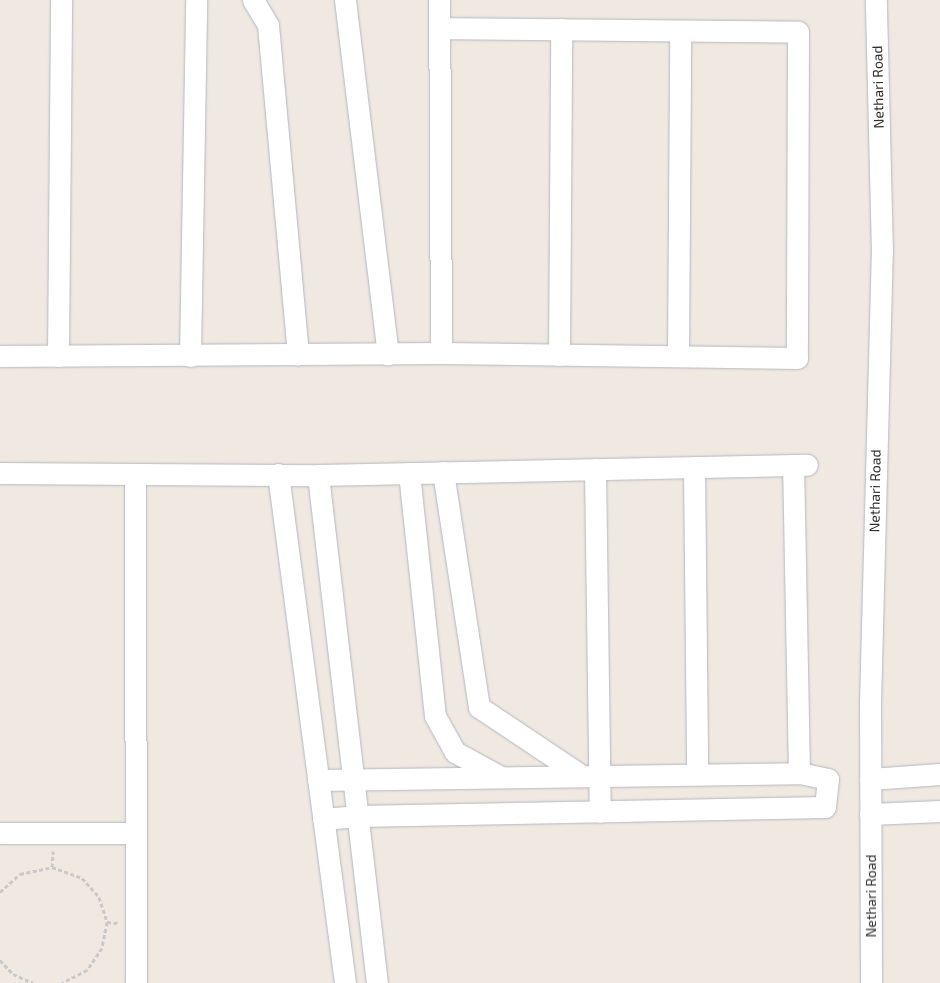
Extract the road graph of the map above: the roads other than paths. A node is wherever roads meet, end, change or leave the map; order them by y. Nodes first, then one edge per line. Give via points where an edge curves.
1 (61, 0) edge
2 (196, 0) edge
3 (253, 0) edge
4 (345, 0) edge
5 (440, 0) edge
6 (876, 0) edge
7 (440, 28) junction
8 (561, 29) junction
9 (680, 31) junction
10 (441, 353) junction
11 (388, 354) junction
12 (298, 355) junction
13 (559, 355) junction
14 (0, 356) edge
15 (58, 356) junction
16 (190, 356) junction
17 (678, 356) junction
18 (694, 467) junction
19 (595, 469) junction
20 (443, 472) junction
21 (0, 473) edge
22 (409, 473) junction
23 (135, 474) junction
24 (278, 474) junction
25 (318, 475) junction
26 (799, 773) junction
27 (697, 774) junction
28 (940, 774) edge
29 (590, 776) junction
30 (500, 777) junction
31 (353, 778) junction
32 (870, 779) junction
33 (318, 780) junction
34 (940, 811) edge
35 (600, 812) junction
36 (870, 814) junction
37 (358, 816) junction
38 (323, 819) junction
39 (0, 833) edge
40 (135, 833) junction
41 (136, 983) edge
42 (344, 983) edge
43 (376, 983) edge
44 (871, 983) edge

1 - 15 street
2 - 16 street
3 - 12 street via 268,25
4 - 11 street
5 - 7 street
6 - 32 street, Nethari Road via 882,253
7 - 8 street
7 - 10 street
8 - 9 street
8 - 13 street
9 - 17 street
9 - 17 street via 798,32 797,358
10 - 11 street
10 - 13 street
11 - 12 street
12 - 16 street
13 - 17 street
14 - 15 street
15 - 16 street
18 - 19 street
18 - 26 street via 800,465
18 - 27 street
19 - 20 street
19 - 29 street
20 - 22 street
20 - 29 street via 479,707
21 - 23 street
22 - 25 street
22 - 30 street via 436,716 455,752
23 - 24 street
23 - 40 street
24 - 25 street
24 - 33 street
25 - 31 street
26 - 27 street
26 - 35 street via 828,779 825,807
27 - 29 street
28 - 32 street
29 - 30 street
29 - 35 street
30 - 31 street
31 - 33 street
31 - 37 street
32 - 36 street, Nethari Road
33 - 38 street
34 - 36 street
35 - 37 street
36 - 44 street, Nethari Road
37 - 38 street
37 - 43 street
38 - 42 street
39 - 40 street
40 - 41 street

